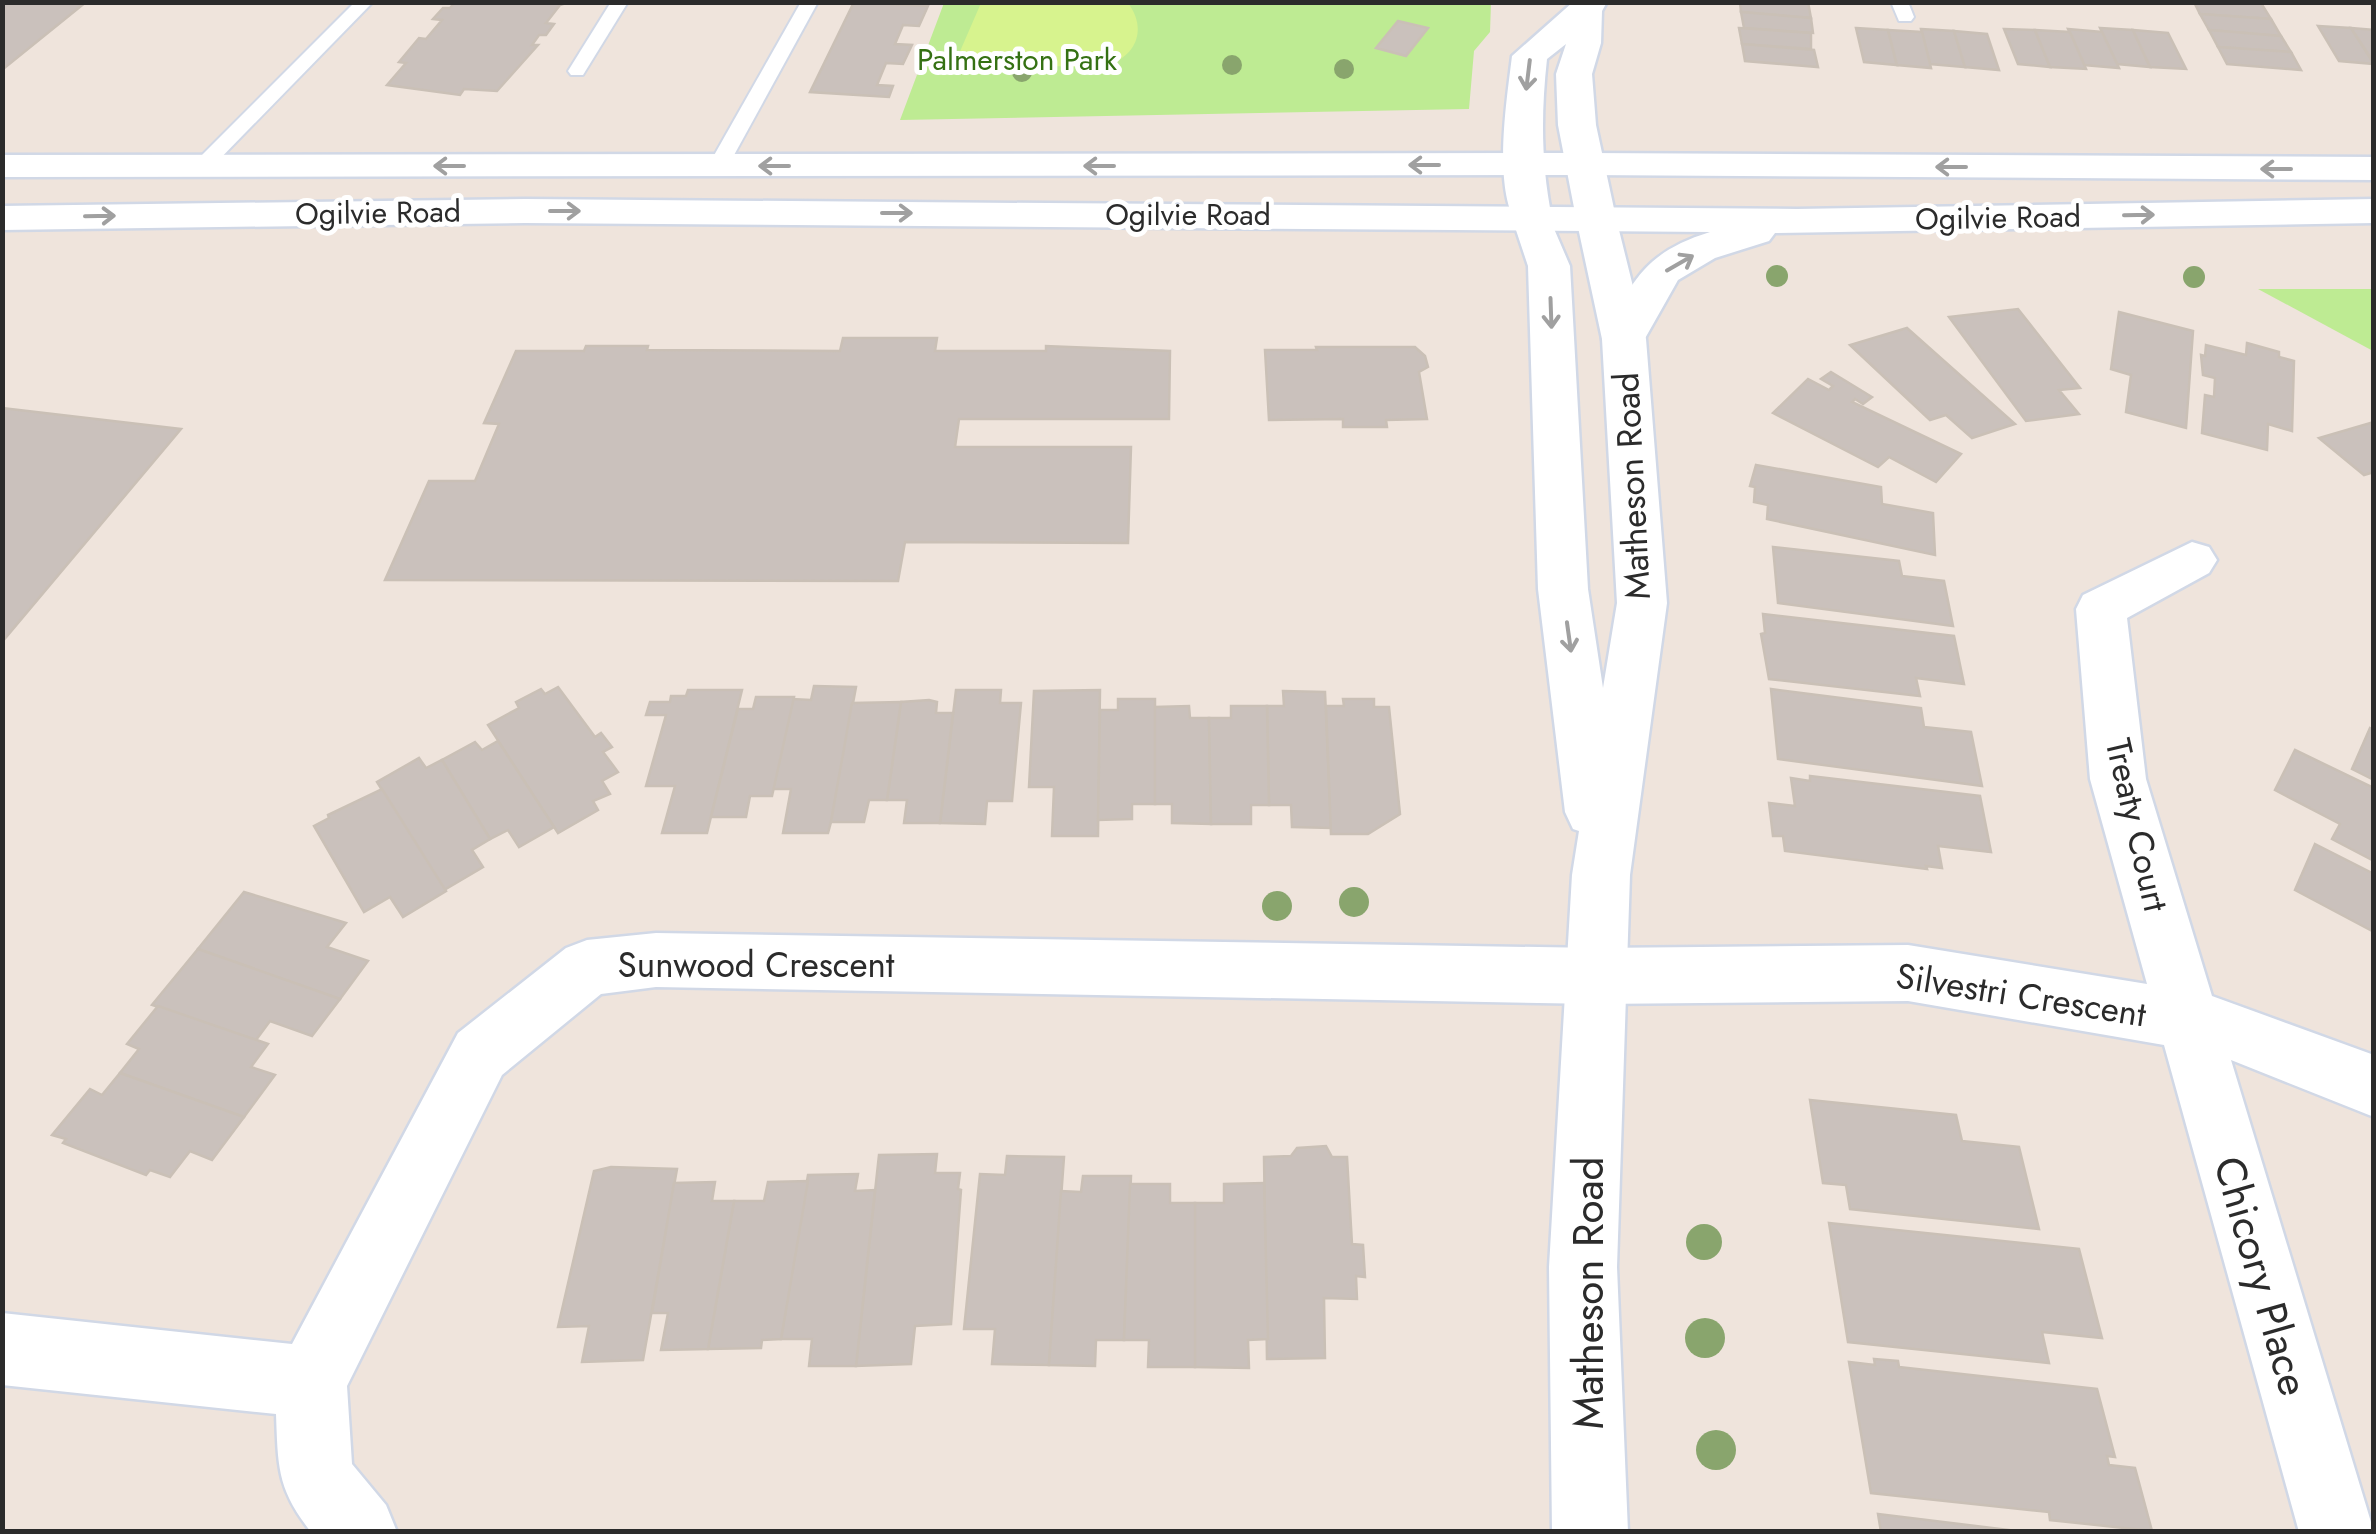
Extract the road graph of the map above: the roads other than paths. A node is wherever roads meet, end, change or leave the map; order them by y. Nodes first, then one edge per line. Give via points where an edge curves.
1 (366, 2) edge
2 (620, 2) edge
3 (810, 2) edge
4 (1588, 7) edge
5 (577, 71) dead end
6 (1521, 164) junction
7 (1586, 164) junction
8 (2, 166) edge
9 (202, 166) junction
10 (718, 166) junction
11 (2374, 170) edge
12 (2374, 211) edge
13 (2, 218) edge
14 (1532, 218) junction
15 (1596, 218) junction
16 (1797, 222) junction
17 (1624, 340) junction
18 (2192, 560) dead end
19 (1601, 875) junction
20 (1596, 976) junction
21 (2188, 1022) junction
22 (2374, 1086) edge
23 (2, 1349) edge
24 (310, 1382) junction
25 (359, 1532) edge
26 (1590, 1532) edge
27 (2337, 1532) edge

1 - 9 lane
2 - 5 lane
3 - 10 lane
4 -> 6 street, Matheson Road via 1530,56
4 - 7 street, Matheson Road via 1574,74
6 - 7 street, Ogilvie Road
6 -> 10 street, Ogilvie Road
6 - 14 street, Matheson Road
11 -> 7 street, Ogilvie Road
7 - 15 street, Matheson Road
8 - 9 street, Ogilvie Road
10 -> 9 street, Ogilvie Road
16 -> 12 street, Ogilvie Road
13 -> 14 street, Ogilvie Road via 524,211
14 - 15 street, Ogilvie Road
14 -> 19 street, Matheson Road via 1549,266 1563,589
15 - 16 street, Ogilvie Road
15 - 17 street, Matheson Road
17 -> 16 street via 1654,280 1672,264 1723,241
17 - 19 street, Matheson Road via 1642,603
18 - 21 street, Treaty Court via 2101,609 2118,779
19 - 20 street, Matheson Road
20 - 21 street, Silvestri Crescent via 1908,974
20 - 24 street, Sunwood Crescent via 656,960 587,968 480,1054
20 - 26 street, Matheson Road via 1582,1267
21 - 22 street, Silvestri Crescent via 2224,1028
21 - 27 street, Chicory Place
23 - 24 street
24 - 25 street via 316,1478

